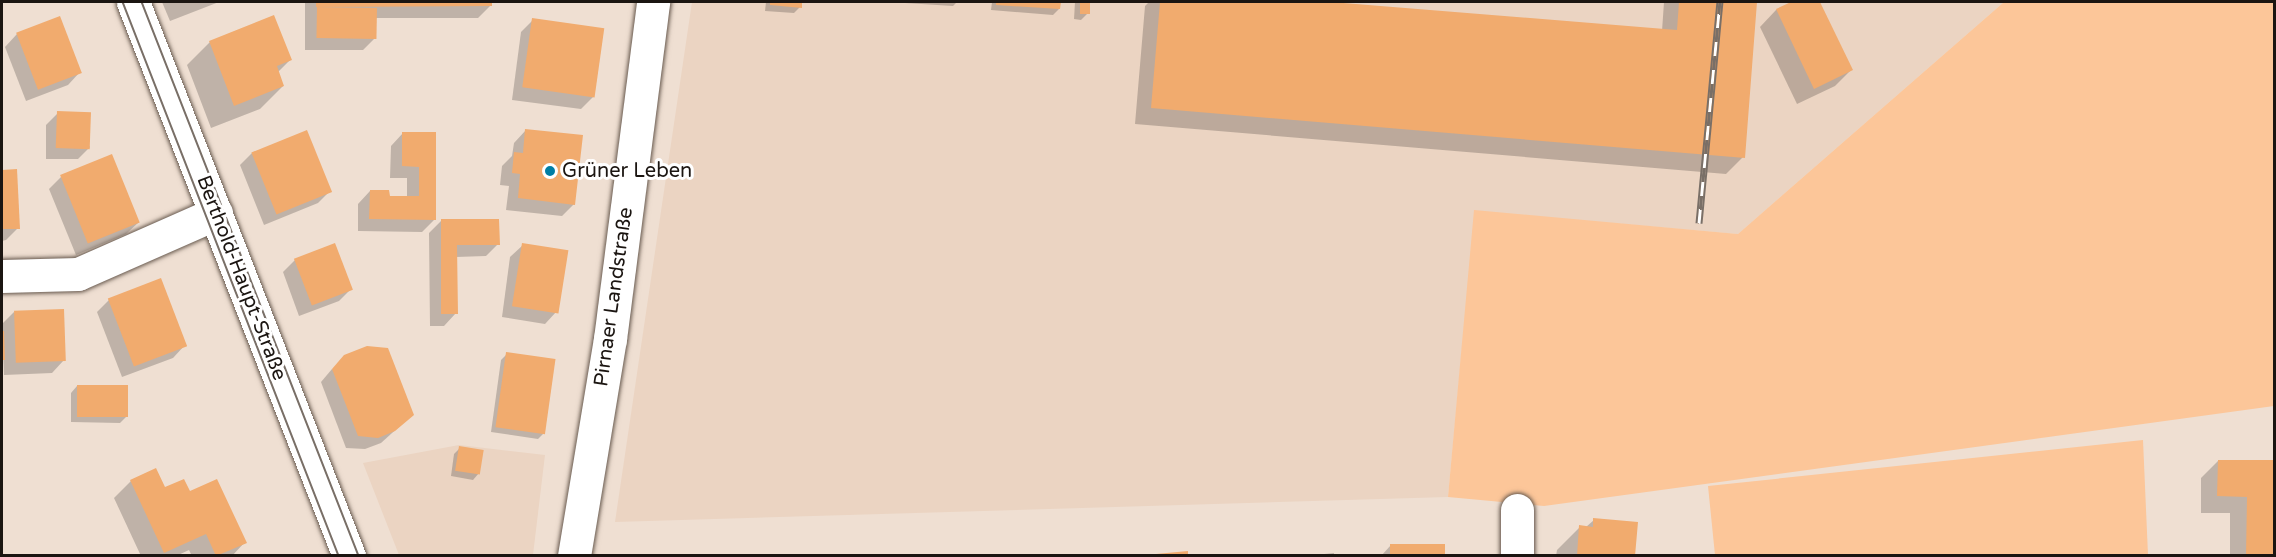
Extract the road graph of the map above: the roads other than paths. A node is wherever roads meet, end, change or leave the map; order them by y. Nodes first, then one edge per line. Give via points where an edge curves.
1 (133, 2) edge
2 (653, 2) edge
3 (216, 213) junction
4 (2, 276) edge
5 (1517, 510) dead end
6 (349, 555) edge
7 (574, 555) edge
8 (1517, 555) edge

1 - 3 street, Berthold-Haupt-Straße
2 - 7 street, Pirnaer Landstraße via 610,339
3 - 4 street via 78,274
3 - 6 street, Berthold-Haupt-Straße
5 - 8 street

